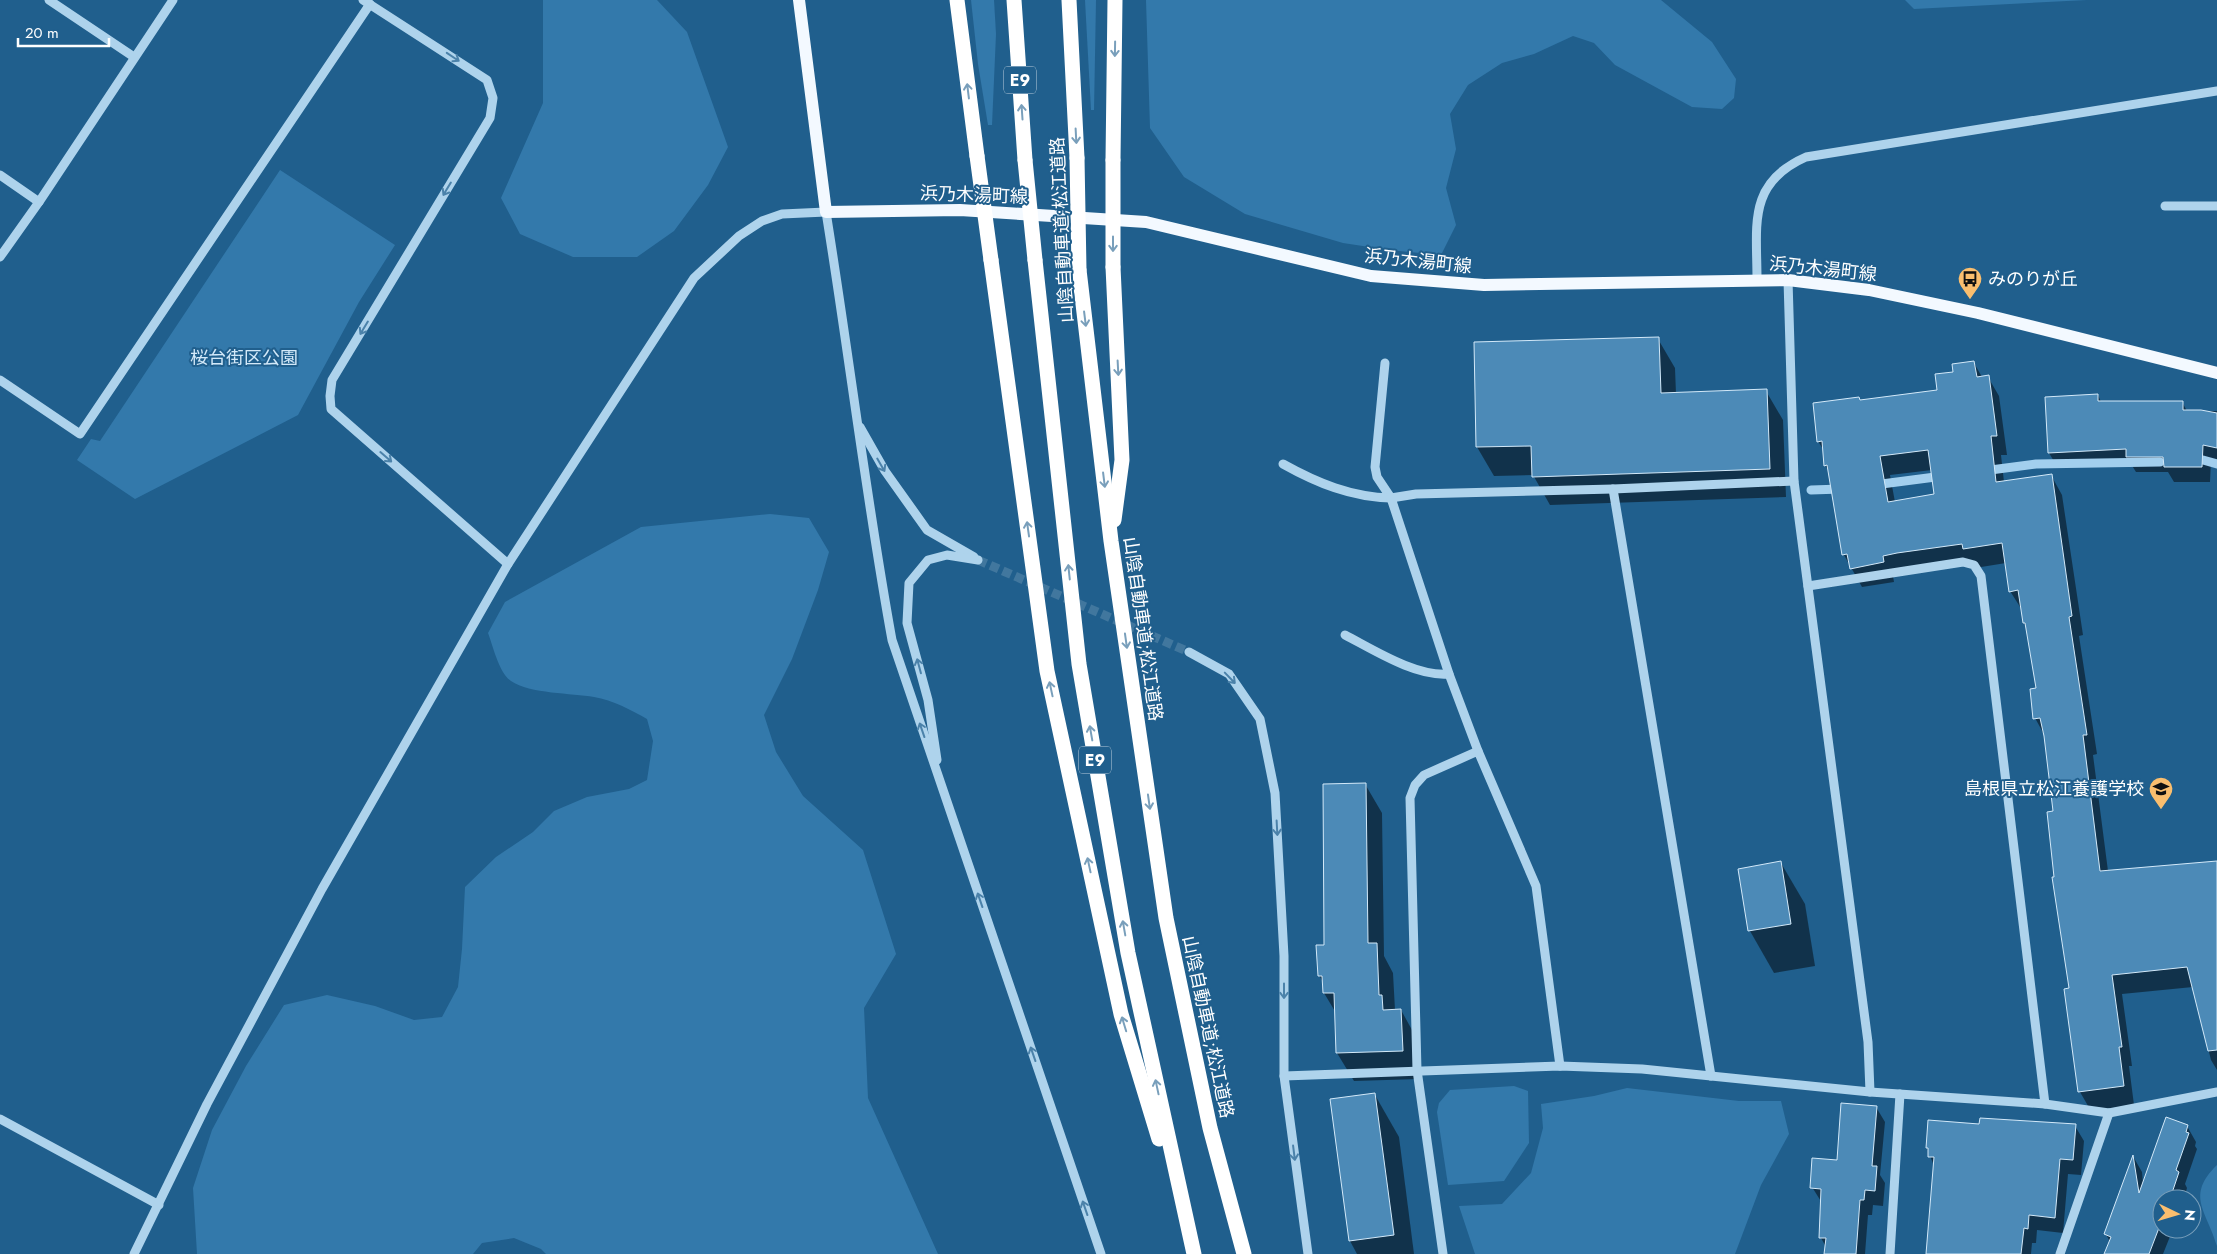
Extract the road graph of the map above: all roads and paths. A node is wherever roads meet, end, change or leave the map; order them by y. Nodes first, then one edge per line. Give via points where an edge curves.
1 (50, 0) edge
2 (173, 0) edge
3 (799, 0) edge
4 (957, 0) edge
5 (1014, 0) edge
6 (1069, 0) edge
7 (1115, 0) edge
8 (367, 2) edge
9 (134, 56) junction
10 (2217, 91) edge
11 (0, 175) edge
12 (39, 202) junction
13 (2165, 206) dead end
14 (2217, 206) edge
15 (826, 212) junction
16 (0, 257) edge
17 (1757, 279) junction
18 (1788, 280) junction
19 (1385, 363) dead end
20 (2217, 373) edge
21 (0, 380) edge
22 (857, 423) junction
23 (1282, 464) dead end
24 (1794, 481) junction
25 (1613, 489) junction
26 (1391, 498) junction
27 (1111, 541) junction
28 (508, 564) junction
29 (1808, 586) junction
30 (1345, 636) dead end
31 (1189, 652) tunnel mouth
32 (1449, 674) junction
33 (1478, 751) junction
34 (940, 783) junction
35 (1560, 1066) junction
36 (1417, 1070) junction
37 (1284, 1076) junction
38 (1711, 1076) junction
39 (1870, 1092) junction
40 (2217, 1092) edge
41 (1900, 1094) junction
42 (2045, 1104) junction
43 (2110, 1113) junction
44 (0, 1119) edge
45 (159, 1205) junction
46 (1189, 1238) junction
47 (134, 1254) edge
48 (1101, 1254) edge
49 (1194, 1254) edge
50 (1244, 1254) edge
51 (1308, 1254) edge
52 (1443, 1254) edge
53 (1890, 1254) edge
54 (2060, 1254) edge

1 - 9 street
2 - 9 street
3 - 15 main road
46 -> 4 highway, bridge via 1121,1014 1047,671
46 -> 5 highway, 山陰自動車道;松江道路 / E9, bridge via 1128,953 1079,664 1035,260
6 -> 27 highway, 山陰自動車道;松江道路, bridge via 1079,270
7 -> 27 highway, bridge via 1113,267 1122,460
8 - 21 street via 80,434
8 -> 28 street via 487,80 493,98 490,118 332,380 331,409
9 - 12 street
10 - 17 street via 1806,157 1777,174 1764,193 1757,218
11 - 12 street
12 - 16 street
13 - 14 street
15 - 17 main road, 浜乃木湯町線 via 960,210 1146,222 1371,276 1484,285
15 - 22 street
15 - 28 street via 782,214 762,221 739,236 694,278
17 - 18 main road, 浜乃木湯町線
18 - 20 main road, 浜乃木湯町線 via 1869,290 1978,313
18 - 24 street
19 - 26 street via 1375,467 1377,477
34 -> 22 street via 892,640
22 - 34 street via 885,471 928,530 978,560 946,555 928,560 909,583 907,623 928,700
23 - 26 street via 1342,492 1370,498
24 - 25 street
24 - 29 street
25 - 26 street via 1416,494
25 - 38 street
26 - 32 street
27 -> 50 highway, 山陰自動車道;松江道路 via 1166,918 1210,1128
28 - 45 street via 322,889 208,1104
29 - 39 street via 1868,1042
29 - 42 street via 1964,562 1974,565 1981,576
30 - 32 street via 1411,667 1432,674
31 -> 37 street via 1229,674 1260,718 1276,793 1284,956
32 - 33 street
33 - 35 street via 1536,886
33 - 36 street via 1424,775 1410,798
48 -> 34 street
35 - 36 street
35 - 38 street
36 - 37 street
36 - 52 street
37 -> 51 street
38 - 39 street
39 - 41 street
40 - 43 street
41 - 42 street
41 - 53 street
42 - 43 street
43 - 54 street
44 - 45 street
45 - 47 street
46 - 49 highway, 山陰自動車道;松江道路 / E9

